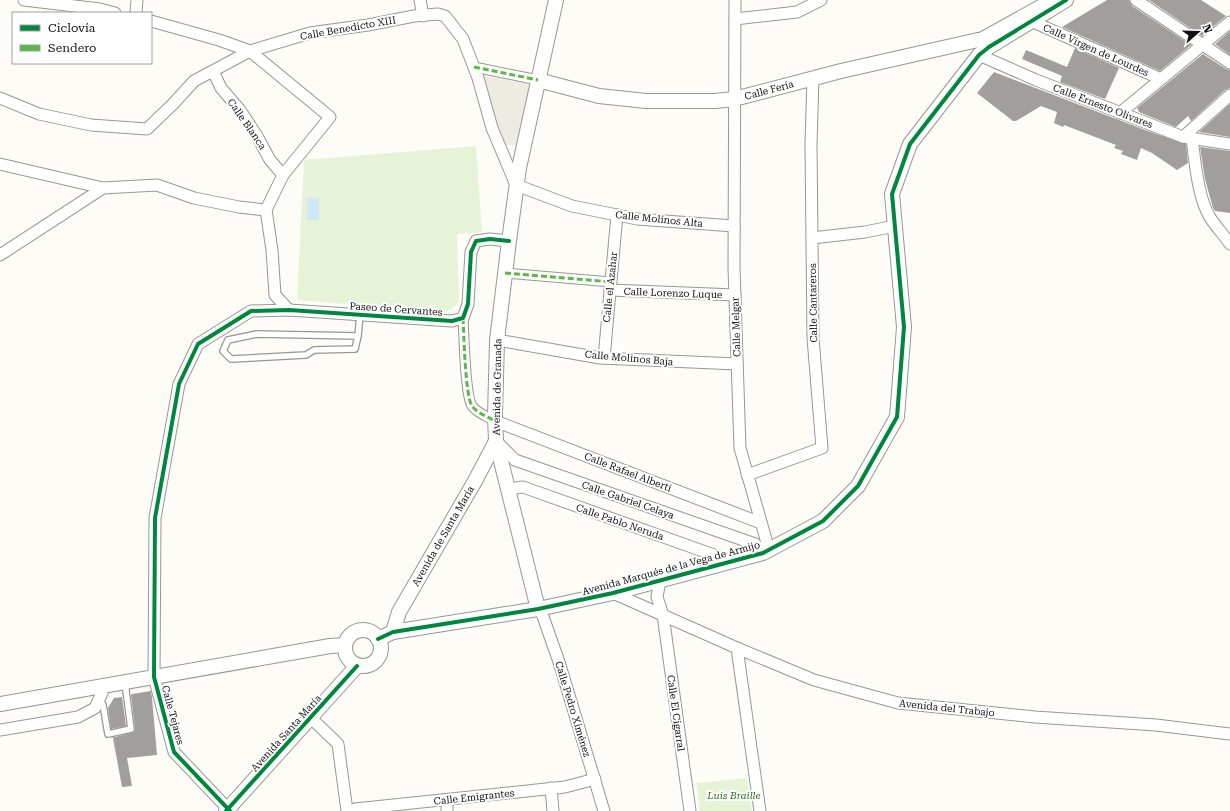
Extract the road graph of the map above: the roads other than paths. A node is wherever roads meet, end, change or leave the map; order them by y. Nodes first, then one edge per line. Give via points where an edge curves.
1 (24, 0) edge
2 (137, 0) edge
3 (420, 0) edge
4 (556, 0) edge
5 (735, 0) edge
6 (821, 0) edge
7 (1050, 0) edge
8 (1066, 0) edge
9 (1136, 0) edge
10 (111, 12) edge
11 (136, 12) edge
12 (423, 16) junction
13 (735, 19) junction
14 (152, 21) edge
15 (1031, 21) junction
16 (1230, 22) edge
17 (978, 40) junction
18 (997, 42) junction
19 (1202, 44) junction
20 (250, 51) junction
21 (979, 55) junction
22 (1230, 63) edge
23 (474, 67) junction
24 (213, 71) junction
25 (813, 78) junction
26 (1161, 79) junction
27 (538, 80) junction
28 (1230, 95) edge
29 (0, 98) edge
30 (734, 99) junction
31 (1120, 113) junction
32 (1188, 137) junction
33 (1230, 144) edge
34 (0, 164) edge
35 (283, 175) junction
36 (516, 186) junction
37 (103, 188) junction
38 (266, 210) junction
39 (617, 215) junction
40 (734, 226) junction
41 (895, 226) junction
42 (812, 238) junction
43 (509, 241) junction
44 (1230, 244) edge
45 (0, 255) edge
46 (505, 273) junction
47 (610, 286) junction
48 (735, 295) junction
49 (289, 310) junction
50 (360, 315) junction
51 (463, 318) junction
52 (358, 336) junction
53 (497, 340) junction
54 (604, 358) junction
55 (737, 364) junction
56 (495, 421) junction
57 (496, 441) junction
58 (748, 476) junction
59 (508, 489) junction
60 (761, 523) junction
61 (766, 551) junction
62 (731, 561) junction
63 (660, 580) junction
64 (613, 593) junction
65 (539, 608) junction
66 (663, 615) junction
67 (393, 632) junction
68 (378, 638) junction
69 (345, 645) junction
70 (737, 648) junction
71 (357, 666) junction
72 (154, 677) junction
73 (125, 683) junction
74 (101, 693) junction
75 (0, 704) edge
76 (311, 718) junction
77 (0, 730) edge
78 (1230, 734) edge
79 (595, 779) junction
80 (551, 788) junction
81 (447, 800) junction
82 (228, 810) edge
83 (347, 811) edge
84 (352, 811) edge
85 (447, 811) edge
86 (553, 811) edge
87 (604, 811) edge
88 (690, 811) edge
89 (760, 811) edge

1 - 10 street
2 - 11 street
3 - 12 street
4 - 27 street, Avenida de Granada
5 - 13 street, Calle Melgar
6 - 13 street via 797,12
7 - 17 street
8 - 15 street, Avenida Marqués de la Vega de Armijo
9 - 19 street
12 - 20 street, Calle Benedicto XIII via 310,33
12 - 23 street, Calle Benedicto XIII via 445,16 463,39
13 - 30 street, Calle Melgar
14 - 20 street
15 - 18 street, Avenida Marqués de la Vega de Armijo
15 - 26 street, Calle Virgen de Lourdes
16 - 19 street
17 - 18 street, Calle Feria
17 - 25 street, Calle Feria
18 - 21 street, Avenida Marqués de la Vega de Armijo
19 - 22 street
19 - 26 street
20 - 24 street, Calle Benedicto XIII
20 - 35 street via 330,117
21 - 31 street, Calle Ernesto Olivares
21 - 41 street, Avenida Marqués de la Vega de Armijo via 910,144 892,194
23 - 27 street
23 - 36 street via 492,128
24 - 29 street, Calle Benedicto XIII via 194,81 147,129 90,125 39,114
24 - 35 street, Calle Blanca via 221,88 240,110 258,136 270,160
25 - 30 street, Calle Feria
25 - 42 street, Calle Cantareros
26 - 31 street
27 - 30 street, Calle Feria via 599,96 646,101
27 - 36 street, Avenida de Granada
28 - 32 street
30 - 40 street, Calle Melgar
31 - 32 street, Calle Ernesto Olivares
32 - 33 street, Calle Ernesto Olivares
32 - 44 street via 1205,208 1210,219
34 - 37 street
35 - 38 street
36 - 39 street, Calle Molinos Alta via 572,206
36 - 43 street, Avenida de Granada
37 - 38 street via 157,184 194,198
37 - 45 street
38 - 49 street via 275,294
39 - 40 street, Calle Molinos Alta via 636,219
39 - 47 street, Calle el Azahar
40 - 48 street, Calle Melgar
41 - 42 street
41 - 61 street, Avenida Marqués de la Vega de Armijo via 904,327 897,418 858,486 823,521
42 - 58 street, Calle Cantareros via 812,338 822,448
43 - 46 street, Avenida de Granada
43 - 51 street via 476,241 471,252 468,304
46 - 47 street
46 - 53 street, Avenida de Granada
47 - 48 street, Calle Lorenzo Luque
47 - 54 street, Calle el Azahar
48 - 55 street, Calle Melgar
49 - 50 street, Paseo de Cervantes
49 - 72 street, Paseo de Cervantes via 251,311 198,344 179,384 155,518
50 - 51 street, Paseo de Cervantes via 452,321
50 - 52 lane
51 - 56 street via 470,401 472,407
52 - 52 lane via 258,334 228,340 223,351 231,359 306,355 314,350 355,349
53 - 54 street, Calle Molinos Baja
53 - 56 street, Avenida de Granada
54 - 55 street, Calle Molinos Baja
55 - 58 street, Calle Melgar via 740,448
56 - 57 street, Avenida de Granada
56 - 60 street, Calle Rafael Alberti
57 - 59 street, Avenida de Granada
57 - 61 street, Calle Gabriel Celaya via 515,460 755,544
57 - 67 street, Avenida de Santa María via 400,612
58 - 60 street, Calle Melgar
59 - 62 street, Calle Pablo Neruda via 523,488
59 - 65 street, Avenida de Granada
60 - 61 street, Calle Melgar
61 - 62 street, Avenida Marqués de la Vega de Armijo
62 - 63 street, Avenida Marqués de la Vega de Armijo
63 - 64 street, Avenida Marqués de la Vega de Armijo
63 - 66 street, Calle El Cigarral via 657,597
64 - 65 street, Avenida Marqués de la Vega de Armijo
64 - 66 street, Avenida del Trabajo
65 - 67 street, Avenida Marqués de la Vega de Armijo
65 - 79 street, Calle Pedro Ximénez via 559,662
66 - 70 street, Avenida del Trabajo
66 - 88 street, Calle El Cigarral
67 - 68 street, Avenida Marqués de la Vega de Armijo
68 - 69 street via 362,630 354,632
68 - 71 street via 381,649 379,658 365,667
69 - 71 street via 346,654
69 - 72 street
70 - 78 street, Avenida del Trabajo via 814,680 898,703 1035,717 1156,725
70 - 89 street
71 - 76 street, Avenida Santa María
72 - 73 street
72 - 82 street, Calle Tejares via 174,752
73 - 74 street
73 - 74 lane via 131,729 108,734
74 - 75 street
74 - 77 street via 95,708 78,717
76 - 82 street, Avenida Santa María
76 - 83 street via 338,744
79 - 80 street, Calle Emigrantes
79 - 87 street, Calle Pedro Ximénez
80 - 81 street, Calle Emigrantes
80 - 86 street
81 - 84 street, Calle Emigrantes
81 - 85 street

